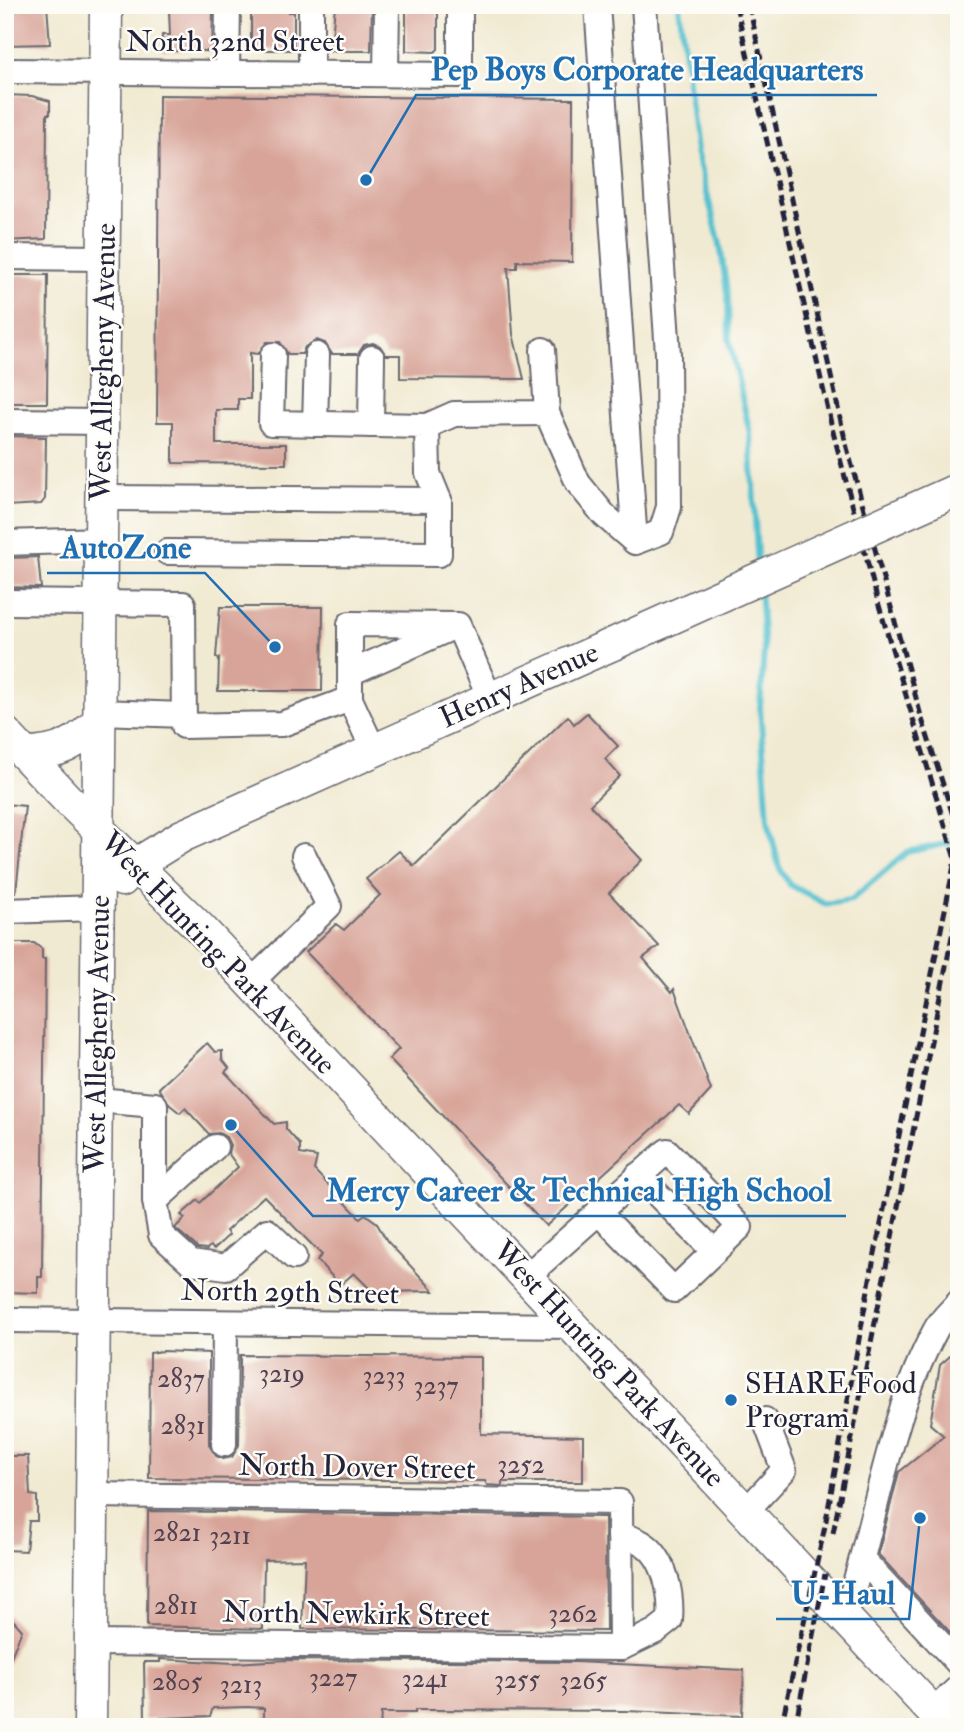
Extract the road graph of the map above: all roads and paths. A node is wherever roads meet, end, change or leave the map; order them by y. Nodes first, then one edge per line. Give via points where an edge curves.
1 (106, 5) edge
2 (228, 5) edge
3 (311, 5) edge
4 (387, 5) edge
5 (460, 5) edge
6 (597, 5) edge
7 (644, 5) edge
8 (5, 71) edge
9 (106, 72) junction
10 (228, 73) junction
11 (311, 74) junction
12 (386, 74) junction
13 (5, 257) edge
14 (104, 258) junction
15 (543, 350) dead end
16 (273, 355) dead end
17 (317, 355) dead end
18 (372, 358) dead end
19 (547, 413) junction
20 (5, 421) edge
21 (103, 422) junction
22 (316, 424) junction
23 (372, 425) junction
24 (427, 426) junction
25 (959, 489) edge
26 (102, 498) junction
27 (439, 500) junction
28 (102, 540) junction
29 (635, 542) junction
30 (5, 543) edge
31 (167, 552) dead end
32 (5, 602) edge
33 (101, 603) junction
34 (458, 625) junction
35 (349, 673) junction
36 (350, 699) junction
37 (490, 699) junction
38 (184, 715) junction
39 (100, 716) junction
40 (15, 743) edge
41 (374, 751) junction
42 (100, 831) junction
43 (303, 856) dead end
44 (135, 865) junction
45 (98, 908) junction
46 (5, 911) edge
47 (250, 983) junction
48 (96, 1100) junction
49 (215, 1147) dead end
50 (638, 1175) junction
51 (155, 1202) junction
52 (598, 1212) junction
53 (714, 1251) junction
54 (294, 1257) dead end
55 (527, 1276) junction
56 (959, 1302) edge
57 (5, 1320) edge
58 (94, 1322) junction
59 (225, 1323) junction
60 (573, 1326) junction
61 (765, 1420) dead end
62 (224, 1444) dead end
63 (92, 1495) junction
64 (747, 1510) junction
65 (620, 1535) junction
66 (864, 1561) junction
67 (845, 1617) junction
68 (91, 1643) junction
69 (621, 1648) junction
70 (959, 1664) edge
71 (959, 1687) edge
72 (940, 1719) edge
73 (90, 1727) edge

1 - 9 main road, West Allegheny Avenue
2 - 10 street
3 - 11 street
4 - 12 street
5 - 12 street, North 32nd Street via 460,75
6 - 29 street
7 - 29 street via 668,354 669,507 661,532
8 - 9 street, North 32nd Street
9 - 10 street, North 32nd Street
9 - 14 main road, West Allegheny Avenue
10 - 11 street, North 32nd Street
11 - 12 street, North 32nd Street
13 - 14 street
14 - 21 main road, West Allegheny Avenue
15 - 19 street
16 - 22 street via 271,423
17 - 22 street
18 - 23 street
19 - 24 street via 454,414
19 - 29 street via 578,483 604,515
20 - 21 street
21 - 26 main road, West Allegheny Avenue
22 - 23 street
23 - 24 street
24 - 27 street via 428,473
25 - 37 main road, Henry Avenue, bridge
26 - 27 street
26 - 28 main road, West Allegheny Avenue
27 - 31 street via 439,554
28 - 30 street
28 - 33 main road, West Allegheny Avenue
32 - 33 street
33 - 38 street via 183,604
33 - 39 main road, West Allegheny Avenue
34 - 35 street
34 - 35 street via 350,624
34 - 37 street
35 - 36 street
36 - 38 street via 282,724 184,726
36 - 41 street
37 - 41 main road, Henry Avenue
38 - 39 street
39 - 40 main road via 69,747 43,754
39 - 42 main road, West Allegheny Avenue
40 - 42 main road, West Hunting Park Avenue
41 - 44 main road, Henry Avenue via 182,836
42 - 44 main road, West Hunting Park Avenue
42 - 45 main road, West Allegheny Avenue
43 - 47 street via 329,906
44 - 45 main road, Henry Avenue
44 - 47 main road, West Hunting Park Avenue
45 - 46 street
45 - 48 main road, West Allegheny Avenue
47 - 55 main road, West Hunting Park Avenue
48 - 51 street via 155,1105
48 - 58 main road, West Allegheny Avenue
49 - 51 street
50 - 52 street
50 - 53 street
50 - 53 street via 667,1152 740,1227
51 - 54 street via 160,1235 191,1262 226,1267 267,1231
52 - 53 street via 674,1290
52 - 55 street
55 - 60 main road, West Hunting Park Avenue
56 - 66 street via 936,1329 899,1420
57 - 58 street, North 29th Street
58 - 59 street, North 29th Street
58 - 63 main road, West Allegheny Avenue
59 - 60 street, North 29th Street
59 - 62 street
60 - 64 main road, West Hunting Park Avenue
61 - 64 street via 784,1470
63 - 65 street, North Dover Street via 620,1502
63 - 68 main road, West Allegheny Avenue
64 - 67 main road, West Hunting Park Avenue
65 - 69 street
65 - 69 street via 643,1543 655,1557 672,1598 670,1620
66 - 67 street
66 - 70 street
67 - 72 main road, West Hunting Park Avenue
68 - 69 street, North Newkirk Street
68 - 73 main road, West Allegheny Avenue
71 - 72 street

